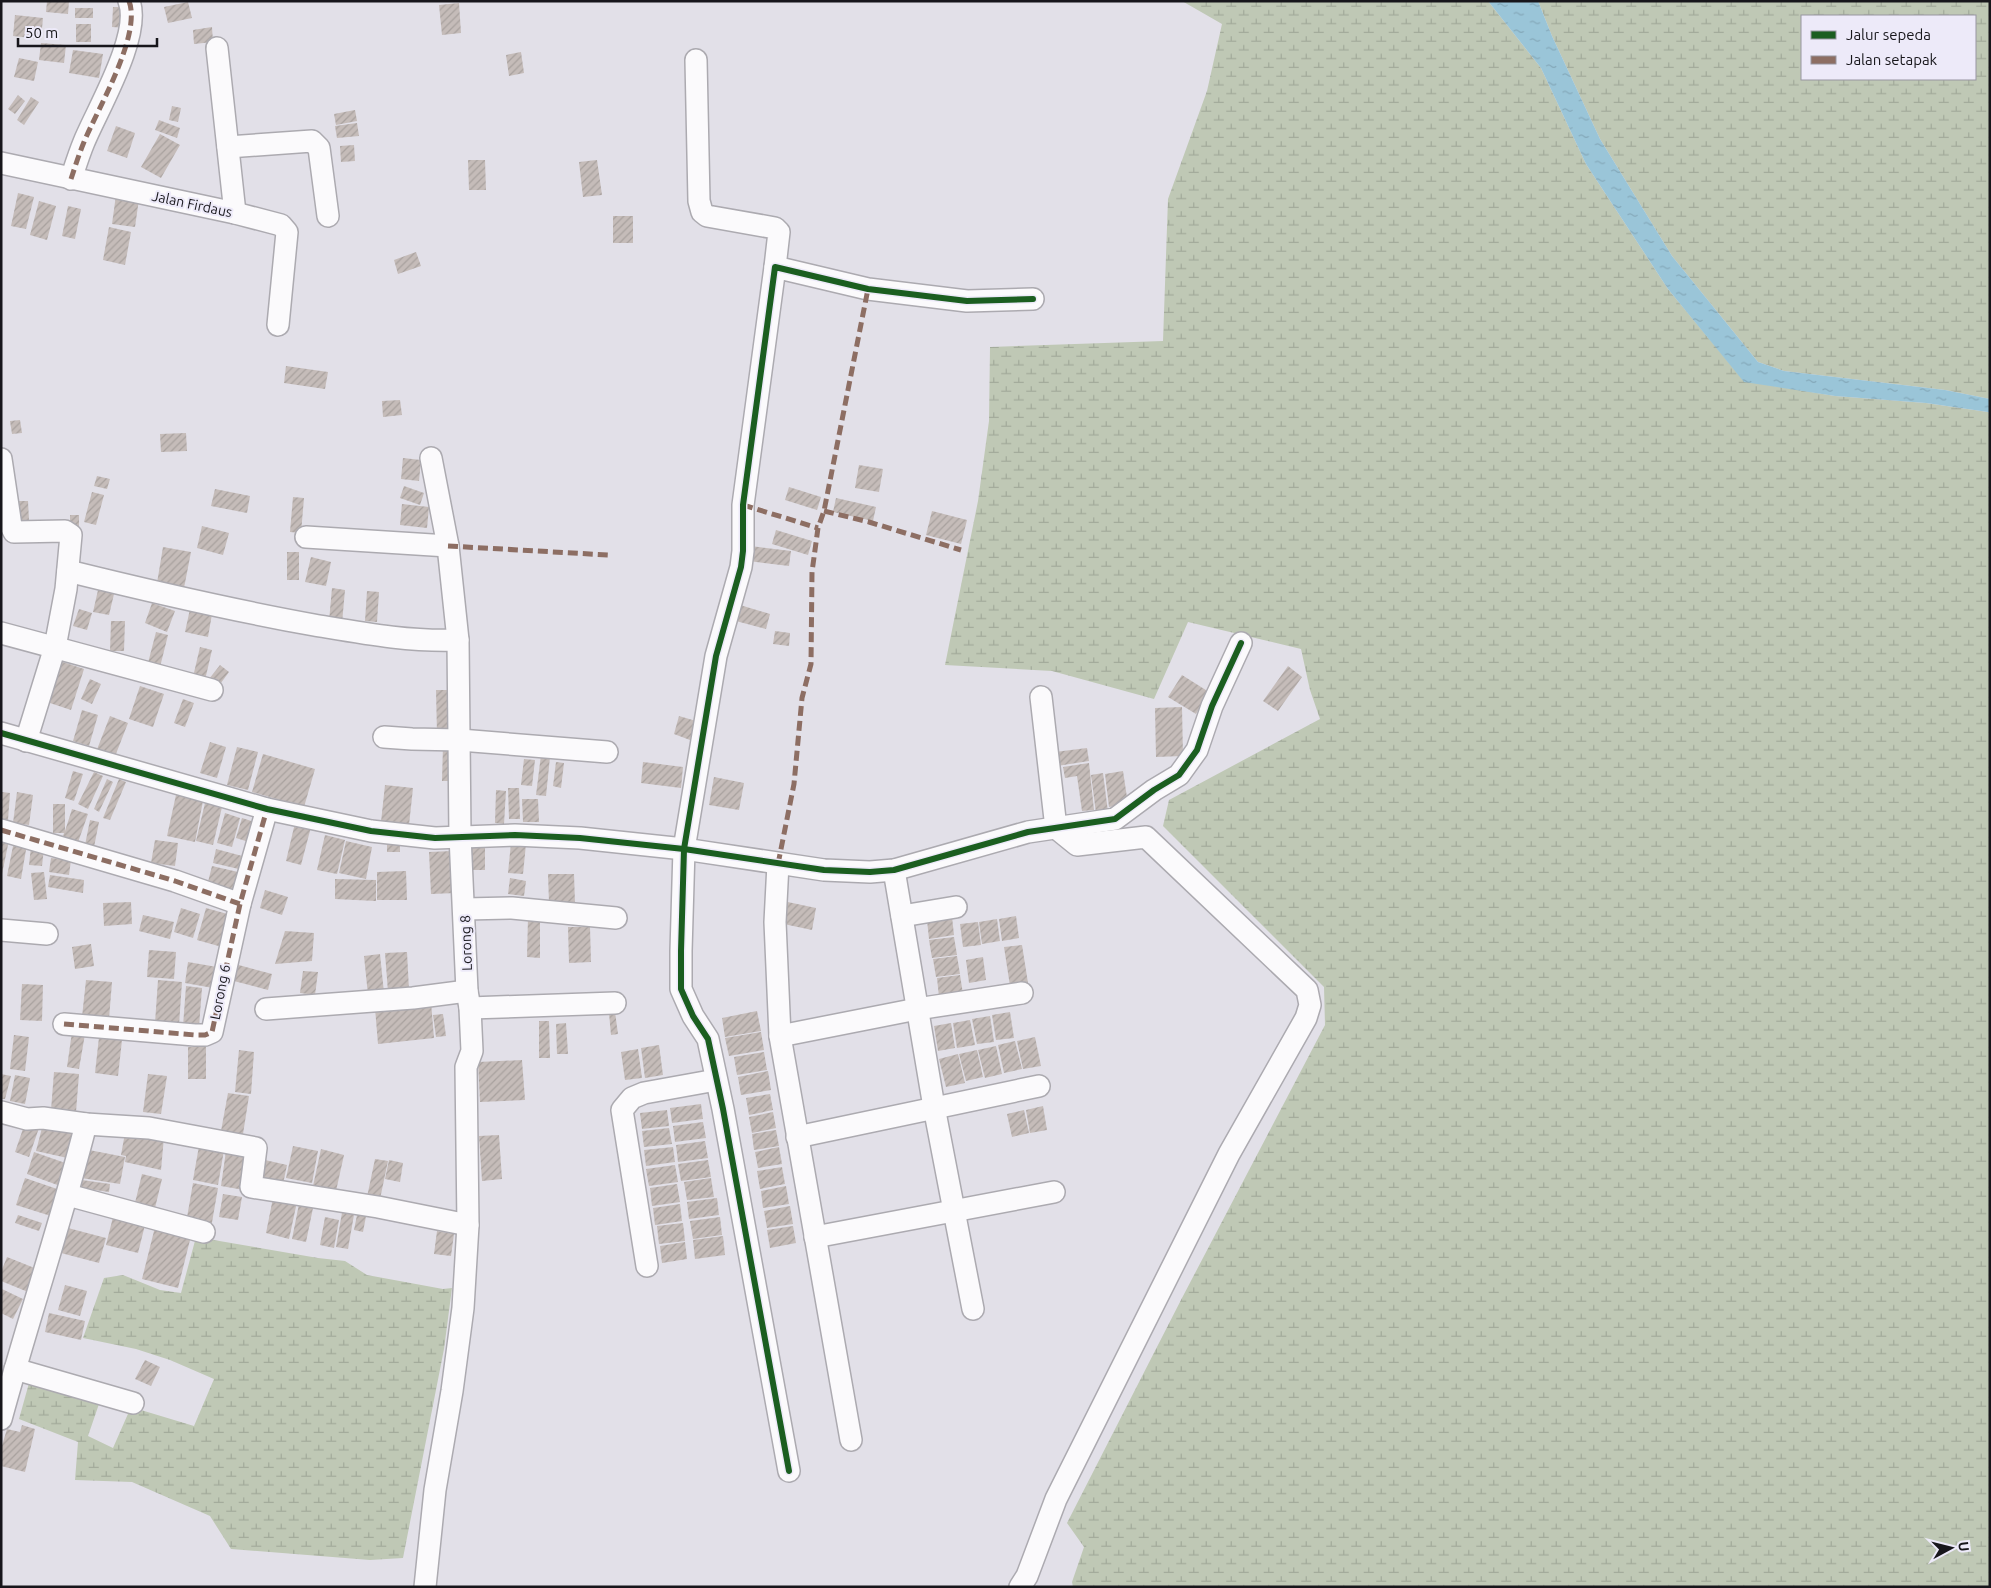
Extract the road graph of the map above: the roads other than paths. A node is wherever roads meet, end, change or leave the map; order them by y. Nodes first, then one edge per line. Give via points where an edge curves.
1 (129, 1) edge
2 (217, 48) dead end
3 (696, 60) dead end
4 (228, 147) junction
5 (1, 163) edge
6 (71, 179) junction
7 (235, 213) junction
8 (328, 216) dead end
9 (775, 267) junction
10 (1033, 299) dead end
11 (278, 325) dead end
12 (431, 458) dead end
13 (1, 459) edge
14 (306, 537) dead end
15 (448, 546) junction
16 (68, 571) junction
17 (1, 633) edge
18 (458, 640) junction
19 (1241, 643) dead end
20 (54, 647) junction
21 (212, 690) dead end
22 (1041, 696) dead end
23 (1, 733) edge
24 (384, 737) dead end
25 (26, 740) junction
26 (460, 740) junction
27 (607, 752) dead end
28 (268, 808) junction
29 (1056, 828) junction
30 (1, 830) edge
31 (460, 836) junction
32 (684, 849) junction
33 (778, 864) junction
34 (894, 870) junction
35 (240, 904) junction
36 (956, 907) dead end
37 (465, 909) junction
38 (902, 916) junction
39 (616, 918) dead end
40 (1, 930) edge
41 (48, 934) dead end
42 (1022, 992) dead end
43 (469, 999) junction
44 (615, 1003) dead end
45 (266, 1009) dead end
46 (917, 1010) junction
47 (64, 1024) dead end
48 (780, 1036) junction
49 (716, 1080) junction
50 (1040, 1086) dead end
51 (934, 1108) junction
52 (1, 1112) edge
53 (86, 1124) junction
54 (797, 1137) junction
55 (1054, 1192) dead end
56 (68, 1195) junction
57 (954, 1212) junction
58 (468, 1225) junction
59 (204, 1232) dead end
60 (816, 1237) junction
61 (647, 1266) dead end
62 (973, 1309) dead end
63 (15, 1369) junction
64 (133, 1403) dead end
65 (1, 1419) edge
66 (851, 1440) dead end
67 (789, 1471) dead end
68 (425, 1587) edge
69 (1020, 1587) edge

1 - 6 street via 132,8 128,40
2 - 4 street
3 - 9 street via 699,201 702,212 707,216 775,228 779,232
4 - 7 street
4 - 8 street via 312,141 319,148
5 - 6 street, Jalan Firdaus
6 - 7 street, Jalan Firdaus
7 - 11 street, Jalan Firdaus via 281,225 288,232
9 - 10 street via 868,289 967,301
9 - 32 street via 743,505 741,567 716,656
12 - 15 street, Lorong 8
13 - 16 street via 14,532 65,531 71,535
14 - 15 street
15 - 18 street, Lorong 8
16 - 18 street via 316,625 392,638
16 - 20 street
17 - 20 street
18 - 26 street, Lorong 8
19 - 29 street via 1212,706 1197,750 1179,775 1114,819
20 - 21 street
20 - 25 street
22 - 29 street
23 - 25 street
24 - 26 street
25 - 28 street
26 - 27 street
26 - 31 street, Lorong 8
28 - 31 street via 371,831 435,838
28 - 35 street, Lorong 6
29 - 34 street via 1000,838
29 - 69 street via 1077,845 1146,837 1307,990 1310,1004 1306,1018 1229,1154 1056,1499
30 - 35 street via 175,881
31 - 32 street via 580,838
31 - 37 street, Lorong 8
32 - 33 street
32 - 49 street via 682,989 693,1016 708,1039
33 - 34 street via 852,872
33 - 48 street via 775,922
34 - 38 street
35 - 47 street, Lorong 6 via 212,1032 195,1035
36 - 38 street
37 - 39 street via 512,908
37 - 43 street, Lorong 8
38 - 46 street
40 - 41 street
42 - 46 street
43 - 44 street
43 - 45 street via 413,998
43 - 58 street, Lorong 8 via 472,1051 466,1067
46 - 48 street
46 - 51 street
48 - 54 street
49 - 61 street via 644,1092 632,1098 622,1110
49 - 67 street
50 - 51 street
51 - 54 street
51 - 57 street
52 - 53 street via 27,1119
53 - 56 street
53 - 58 street via 158,1130 256,1148 251,1187
54 - 60 street
55 - 57 street
56 - 59 street
56 - 63 street
57 - 60 street
57 - 62 street
58 - 68 street, Lorong 8 via 463,1308 435,1490
60 - 66 street
63 - 64 street
63 - 65 street

